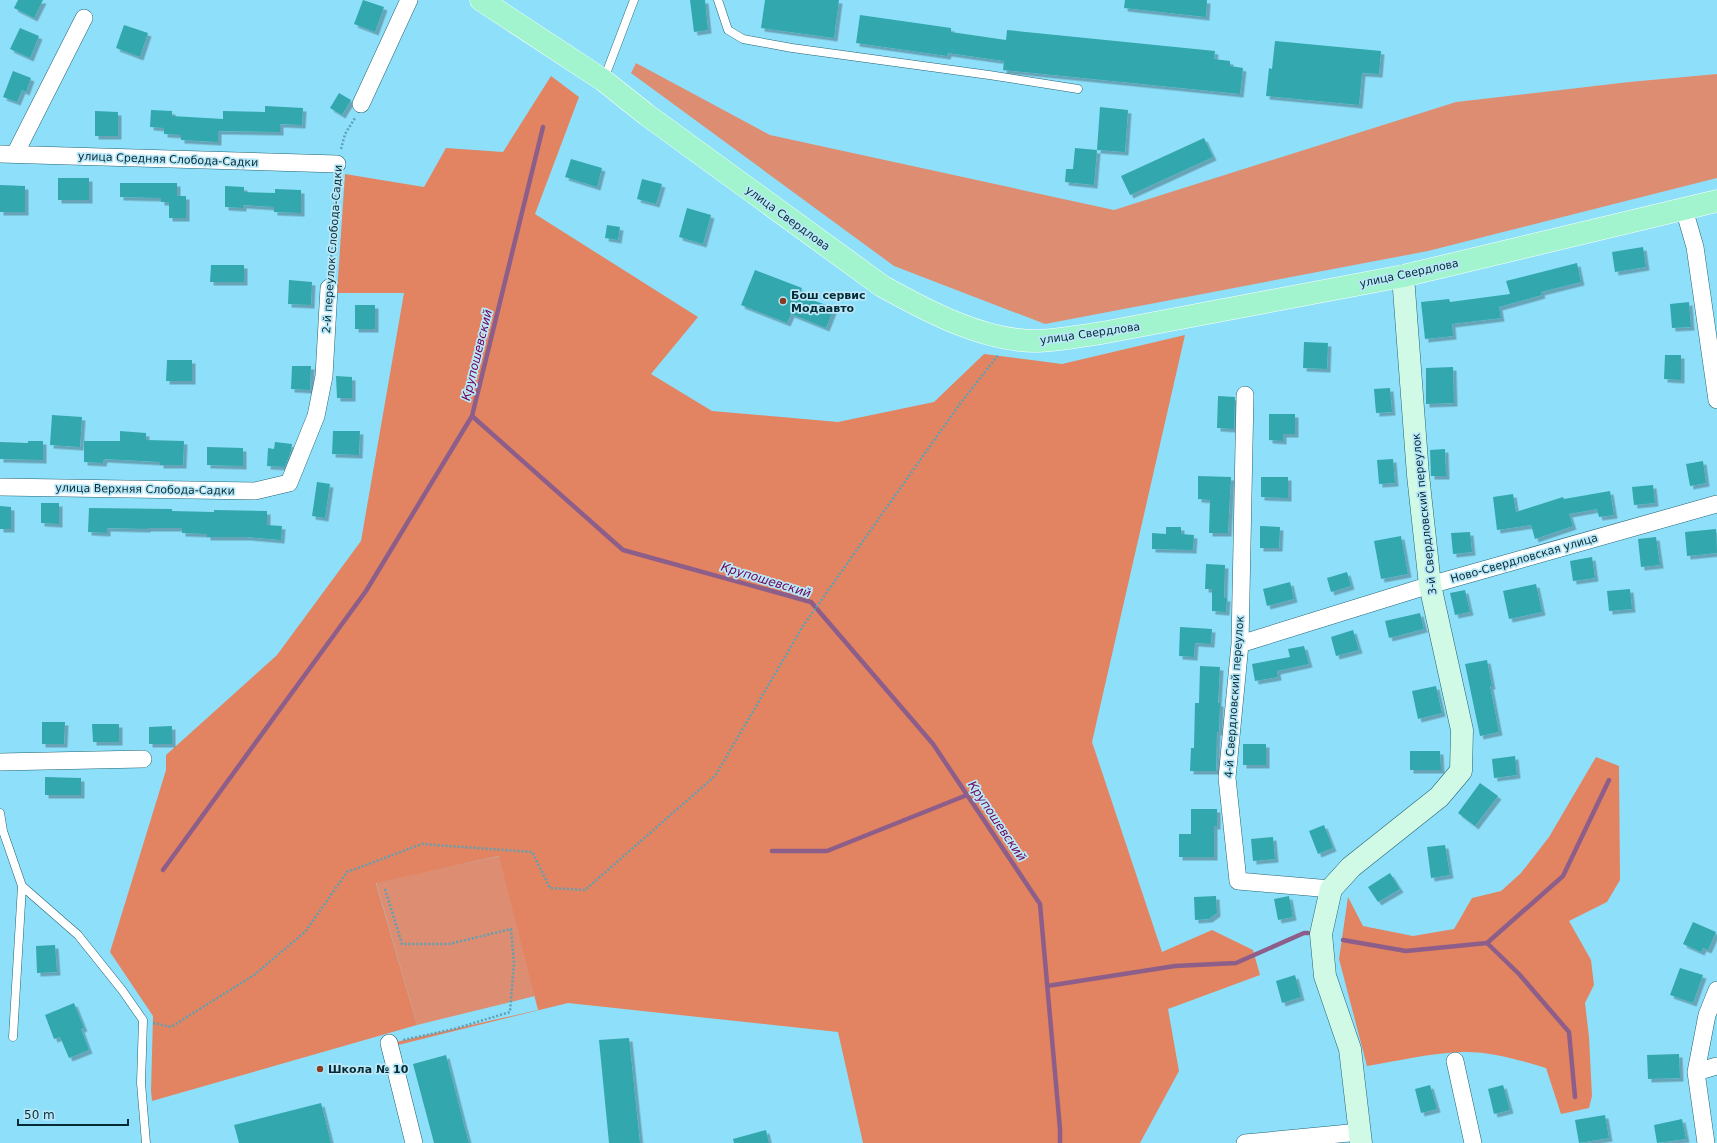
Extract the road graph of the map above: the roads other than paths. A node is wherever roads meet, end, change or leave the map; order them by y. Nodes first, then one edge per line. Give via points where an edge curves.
1 (409, 0) edge
2 (481, 0) edge
3 (506, 0) edge
4 (634, 0) edge
5 (718, 0) edge
6 (84, 18) dead end
7 (603, 80) junction
8 (1078, 90) dead end
9 (361, 104) road end
10 (7, 154) edge
11 (337, 164) road end
12 (1717, 201) edge
13 (1684, 209) junction
14 (1403, 276) junction
15 (329, 288) road end
16 (1245, 395) dead end
17 (1717, 400) edge
18 (289, 483) joint
19 (0, 487) edge
20 (1717, 504) edge
21 (1430, 585) junction
22 (1240, 644) junction
23 (143, 759) dead end
24 (0, 762) edge
25 (0, 813) edge
26 (22, 886) junction
27 (1332, 889) junction
28 (1717, 990) edge
29 (13, 1037) dead end
30 (389, 1043) road end
31 (1455, 1061) dead end
32 (1717, 1066) edge
33 (1696, 1072) junction
34 (1361, 1138) edge
35 (146, 1143) edge
36 (414, 1143) edge
37 (1245, 1143) edge
38 (1473, 1143) edge
39 (1706, 1143) edge

1 - 9 street
2 - 7 main road, улица Свердлова
3 - 7 main road
4 - 7 lane
5 - 8 lane via 728,30 743,39
6 - 10 street
7 - 14 main road, улица Свердлова via 647,115 882,286 946,319 985,332 1035,341 1050,340 1106,332
10 - 11 street, улица Средняя Слобода-Садки
12 - 13 main road, улица Свердлова
13 - 14 main road, улица Свердлова
13 - 17 street via 1695,247
14 - 21 main road, 3-й Свердловский переулок via 1418,475
15 - 18 street, 2-й переулок Слобода-Садки via 324,376 316,416
16 - 22 street, 4-й Свердловский переулок
18 - 19 street, улица Верхняя Слобода-Садки via 255,491
20 - 21 street, Ново-Свердловская улица
21 - 22 street, Ново-Свердловская улица
21 - 27 main road, 3-й Свердловский переулок via 1462,730 1461,771 1439,798 1351,866
22 - 27 street, 4-й Свердловский переулок via 1227,778 1238,881
23 - 24 street
25 - 26 lane via 3,831
26 - 29 lane
26 - 35 lane via 78,935 143,1020 142,1083
27 - 34 main road, 3-й Свердловский переулок via 1322,934 1325,976 1350,1049
28 - 33 street via 1707,1015
30 - 36 street
31 - 38 street
32 - 33 street
33 - 39 street
34 - 37 street

